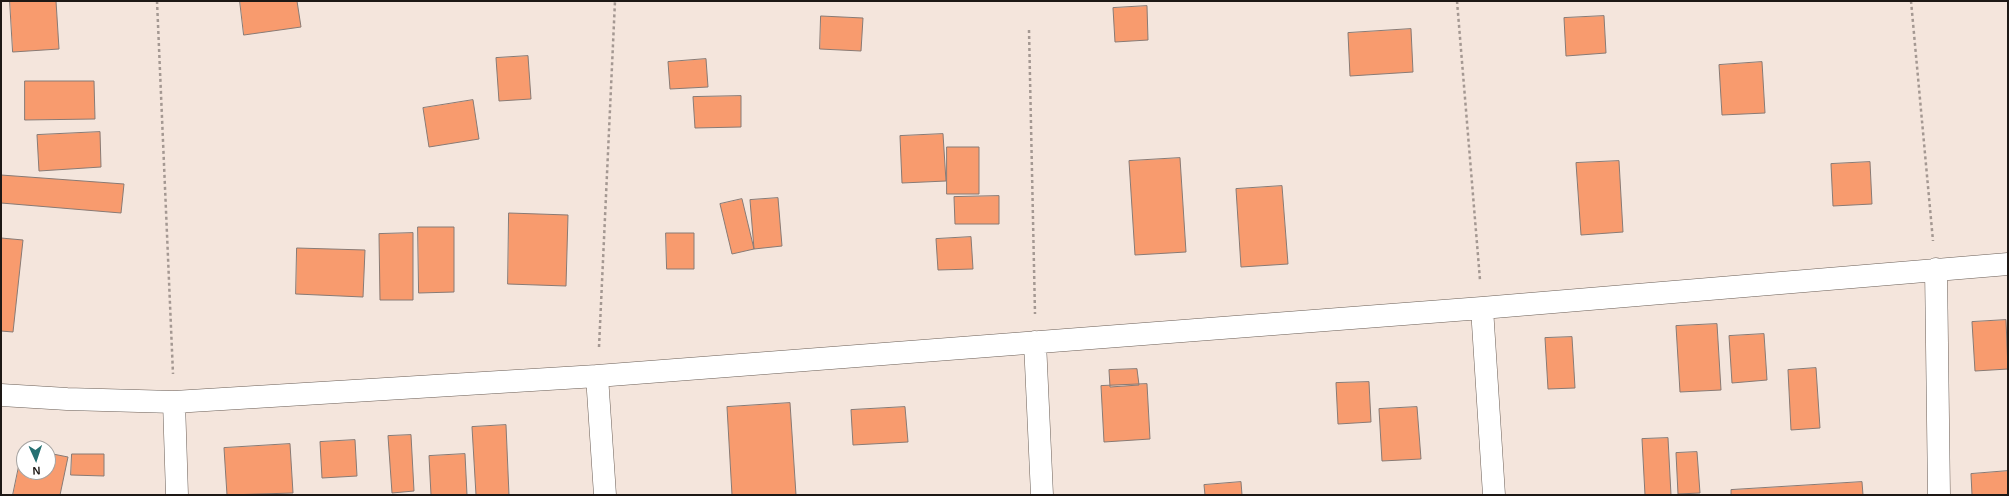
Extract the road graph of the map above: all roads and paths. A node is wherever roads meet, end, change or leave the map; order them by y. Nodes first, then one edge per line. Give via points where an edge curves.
1 (157, 1) edge
2 (615, 1) edge
3 (1457, 1) edge
4 (1910, 1) edge
5 (1029, 30) dead end
6 (2008, 264) edge
7 (1936, 269) junction
8 (1482, 308) junction
9 (1035, 342) junction
10 (597, 376) junction
11 (1, 395) edge
12 (174, 402) junction
13 (177, 495) edge
14 (605, 495) edge
15 (1042, 495) edge
16 (1494, 495) edge
17 (1939, 495) edge

1 - 12 path
2 - 10 path
3 - 8 path
4 - 7 path
5 - 9 path
6 - 7 street
7 - 8 street
7 - 17 street
8 - 9 street
8 - 16 street
9 - 10 street
9 - 15 street
10 - 12 street
10 - 14 street
11 - 12 street
12 - 13 street

